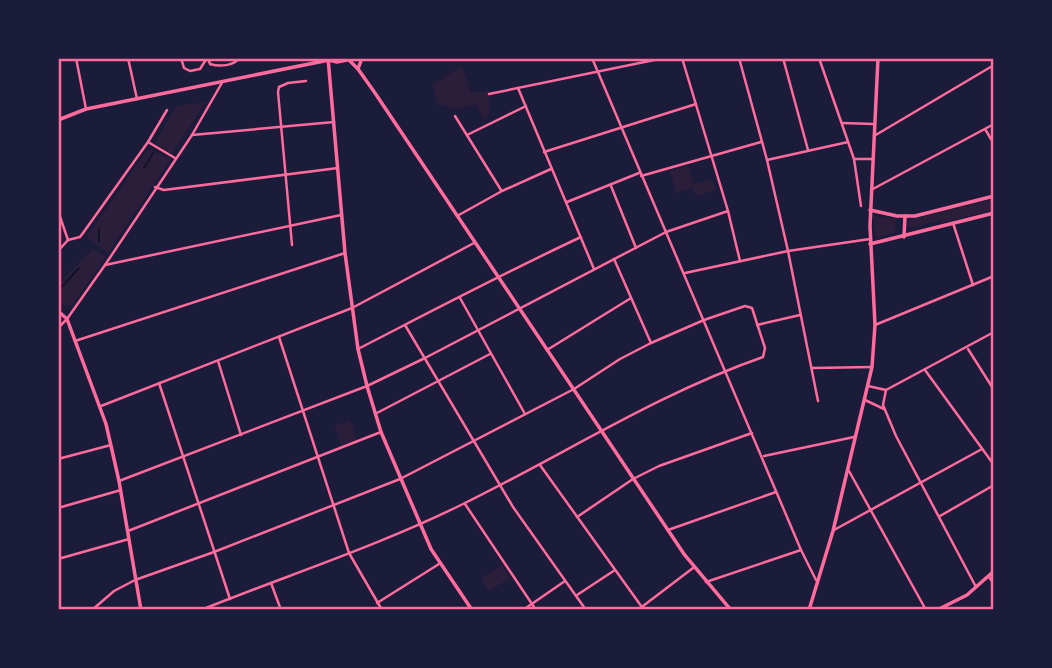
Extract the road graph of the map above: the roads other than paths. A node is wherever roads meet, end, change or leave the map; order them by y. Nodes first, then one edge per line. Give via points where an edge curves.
1 (76, 58) edge
2 (128, 58) edge
3 (181, 58) edge
4 (208, 58) edge
5 (240, 58) edge
6 (357, 58) edge
7 (362, 58) edge
8 (592, 58) edge
9 (664, 58) edge
10 (682, 58) edge
11 (739, 58) edge
12 (783, 58) edge
13 (819, 58) edge
14 (878, 58) edge
15 (330, 59) edge
16 (349, 60) junction
17 (994, 65) edge
18 (358, 69) junction
19 (597, 71) junction
20 (223, 81) junction
21 (306, 81) dead end
22 (519, 88) junction
23 (489, 94) dead end
24 (138, 99) junction
25 (696, 104) junction
26 (526, 106) junction
27 (86, 109) junction
28 (167, 110) dead end
29 (455, 116) dead end
30 (58, 120) edge
31 (334, 122) junction
32 (842, 123) junction
33 (874, 124) junction
34 (994, 124) edge
35 (281, 127) junction
36 (622, 128) junction
37 (985, 129) junction
38 (192, 135) junction
39 (467, 135) junction
40 (874, 136) junction
41 (148, 142) junction
42 (761, 142) junction
43 (848, 142) junction
44 (994, 144) edge
45 (808, 150) junction
46 (544, 152) junction
47 (712, 155) junction
48 (176, 158) junction
49 (854, 159) junction
50 (873, 159) junction
51 (767, 160) junction
52 (338, 168) junction
53 (551, 169) junction
54 (641, 174) junction
55 (285, 175) junction
56 (610, 186) junction
57 (155, 187) junction
58 (871, 190) junction
59 (502, 191) junction
60 (994, 196) edge
61 (567, 202) junction
62 (861, 206) dead end
63 (870, 210) junction
64 (58, 211) edge
65 (728, 211) junction
66 (994, 213) edge
67 (342, 214) junction
68 (457, 216) junction
69 (905, 216) junction
70 (953, 223) junction
71 (289, 225) junction
72 (666, 232) junction
73 (581, 237) junction
74 (904, 237) junction
75 (68, 240) junction
76 (870, 241) junction
77 (474, 243) junction
78 (292, 244) dead end
79 (635, 248) junction
80 (58, 251) edge
81 (788, 251) junction
82 (345, 253) junction
83 (614, 259) junction
84 (740, 261) junction
85 (105, 265) junction
86 (594, 269) junction
87 (685, 273) junction
88 (994, 276) edge
89 (497, 277) junction
90 (973, 285) junction
91 (460, 298) junction
92 (631, 298) junction
93 (352, 308) junction
94 (517, 308) junction
95 (58, 311) edge
96 (800, 315) junction
97 (67, 319) junction
98 (704, 320) junction
99 (405, 325) junction
100 (757, 325) junction
101 (874, 325) junction
102 (58, 328) edge
103 (477, 331) junction
104 (994, 332) edge
105 (279, 337) junction
106 (75, 341) junction
107 (651, 343) junction
108 (968, 347) junction
109 (358, 349) junction
110 (547, 350) junction
111 (491, 353) junction
112 (425, 358) junction
113 (218, 360) junction
114 (872, 367) junction
115 (812, 368) junction
116 (925, 370) junction
117 (725, 371) junction
118 (438, 382) junction
119 (159, 383) junction
120 (367, 386) junction
121 (868, 386) junction
122 (574, 389) junction
123 (886, 390) junction
124 (994, 390) edge
125 (865, 400) junction
126 (818, 401) dead end
127 (101, 406) junction
128 (884, 409) junction
129 (303, 410) junction
130 (375, 414) junction
131 (526, 415) junction
132 (381, 432) junction
133 (601, 432) junction
134 (752, 433) junction
135 (242, 435) junction
136 (857, 437) junction
137 (473, 442) junction
138 (111, 445) junction
139 (982, 449) junction
140 (763, 456) junction
141 (183, 457) junction
142 (318, 458) junction
143 (58, 459) edge
144 (539, 464) junction
145 (994, 466) edge
146 (849, 471) junction
147 (400, 479) junction
148 (633, 479) junction
149 (119, 481) junction
150 (921, 481) junction
151 (499, 484) junction
152 (994, 485) edge
153 (121, 490) junction
154 (776, 492) junction
155 (199, 502) junction
156 (465, 504) junction
157 (333, 506) junction
158 (58, 508) edge
159 (872, 509) junction
160 (940, 516) junction
161 (577, 517) junction
162 (420, 524) junction
163 (668, 530) junction
164 (128, 531) junction
165 (833, 531) junction
166 (129, 538) junction
167 (801, 550) junction
168 (214, 552) junction
169 (349, 553) junction
170 (58, 559) edge
171 (441, 563) junction
172 (693, 568) junction
173 (615, 570) junction
174 (994, 571) edge
175 (989, 577) junction
176 (135, 580) junction
177 (817, 580) junction
178 (565, 582) junction
179 (706, 582) junction
180 (271, 583) junction
181 (994, 584) edge
182 (976, 587) junction
183 (576, 596) junction
184 (230, 599) junction
185 (377, 603) junction
186 (532, 605) junction
187 (950, 608) edge
188 (643, 609) edge
189 (92, 610) edge
190 (141, 610) edge
191 (201, 610) edge
192 (281, 610) edge
193 (382, 610) edge
194 (472, 610) edge
195 (523, 610) edge
196 (536, 610) edge
197 (586, 610) edge
198 (731, 610) edge
199 (809, 610) edge
200 (926, 610) edge
201 (937, 610) edge

1 - 27 street
2 - 24 street
3 - 4 street via 184,68 194,71
4 - 5 street via 218,66
6 - 16 main road
7 - 18 main road
8 - 19 street
9 - 19 street
10 - 25 street
11 - 42 street
12 - 45 street
13 - 32 street
14 - 33 main road
15 - 16 main road
15 - 20 main road
15 - 31 main road
16 - 18 main road
17 - 40 street
18 - 68 main road
19 - 22 street
19 - 36 street
20 - 24 main road
20 - 38 street
21 - 35 street via 279,88
22 - 23 street
22 - 26 street
24 - 27 main road
25 - 36 street
25 - 47 street
26 - 39 street
26 - 46 street
27 - 30 main road
28 - 41 street
29 - 39 street
31 - 35 street
31 - 52 main road
32 - 33 street
32 - 43 street
33 - 40 main road
34 - 37 street
35 - 38 street
35 - 55 street
36 - 46 street
36 - 54 street
37 - 44 street
37 - 58 street
38 - 48 street
39 - 59 street
40 - 50 main road
41 - 48 street
41 - 75 street via 80,237
42 - 47 street
42 - 51 street
43 - 45 street
43 - 49 street
45 - 51 street
46 - 53 street
47 - 54 street
47 - 65 street
48 - 57 street
49 - 50 street
49 - 62 street
50 - 58 main road
51 - 81 street
52 - 55 street
52 - 67 main road
53 - 59 street
53 - 61 street
54 - 56 street
54 - 72 street
55 - 57 street via 164,190
55 - 71 street
56 - 61 street
56 - 79 street
57 - 85 street
58 - 63 main road
59 - 68 street
60 - 69 main road
61 - 73 street
63 - 69 main road
63 - 76 main road
64 - 75 street
65 - 72 street
65 - 84 street
66 - 70 main road
67 - 71 street
67 - 82 main road
68 - 77 main road
69 - 74 main road
70 - 74 main road
70 - 90 street
71 - 78 street
71 - 85 street
72 - 79 street
72 - 87 street
73 - 86 street
73 - 89 street
74 - 76 main road
75 - 80 street
76 - 81 street
76 - 101 main road
77 - 89 main road
77 - 93 street
79 - 83 street
81 - 84 street
81 - 96 street
82 - 93 main road
82 - 106 street
83 - 86 street
83 - 92 street
84 - 87 street
85 - 97 street
86 - 94 street
87 - 98 street
88 - 90 street
89 - 91 street
89 - 94 main road
90 - 101 street
91 - 99 street
91 - 103 street
92 - 107 street
92 - 110 street
93 - 105 street
93 - 109 main road
94 - 103 street
94 - 110 main road
95 - 97 main road
96 - 100 street
96 - 115 street
97 - 102 street
97 - 106 main road
98 - 100 street via 749,306
98 - 107 street
98 - 117 street
99 - 109 street
99 - 112 street
100 - 117 street via 764,358
101 - 114 main road
103 - 111 street
103 - 112 street
104 - 108 street
105 - 113 street
105 - 129 street
106 - 127 main road
107 - 122 street
108 - 116 street
108 - 124 street
109 - 120 main road
110 - 122 main road
111 - 118 street
111 - 131 street
112 - 118 street
112 - 120 street
113 - 119 street
113 - 135 street
114 - 115 street
114 - 121 main road
115 - 126 street
116 - 123 street
116 - 139 street
117 - 133 street
117 - 134 street
118 - 130 street
118 - 137 street
119 - 127 street
119 - 141 street
120 - 129 street
120 - 130 main road
121 - 123 street
121 - 125 main road
122 - 131 street
122 - 133 main road
123 - 128 street
125 - 128 street
125 - 136 main road
127 - 138 main road
128 - 150 street
129 - 135 street
129 - 142 street
130 - 132 main road
131 - 137 street
132 - 142 street
132 - 147 main road
133 - 144 street
133 - 148 main road
134 - 140 street
134 - 148 street
135 - 141 street
136 - 140 street
136 - 146 main road
137 - 147 street
137 - 151 street
138 - 143 street
138 - 149 main road
139 - 145 street
139 - 150 street
140 - 154 street
141 - 149 street
141 - 155 street
142 - 155 street
142 - 157 street
144 - 151 street
144 - 161 street
146 - 159 street
146 - 165 main road
147 - 157 street
147 - 162 main road
148 - 161 street
148 - 163 main road
149 - 153 main road
150 - 159 street
150 - 160 street
151 - 156 street
151 - 178 street
152 - 160 street
153 - 158 street
153 - 164 main road
154 - 163 street
154 - 167 street
155 - 164 street
155 - 168 street
156 - 162 street
156 - 186 street
157 - 168 street
157 - 169 street
159 - 165 street
159 - 200 street
160 - 182 street
161 - 173 street
162 - 169 street
162 - 171 main road
163 - 172 main road
164 - 166 main road
165 - 177 main road
166 - 170 street
166 - 176 main road
167 - 177 street
167 - 179 street
168 - 176 street
168 - 184 street
169 - 180 street
169 - 185 street
171 - 185 street
171 - 194 main road
172 - 179 main road
172 - 188 street
173 - 183 street
173 - 188 street
174 - 175 main road
175 - 181 street
175 - 182 main road
176 - 189 street
176 - 190 main road
177 - 199 main road
178 - 183 street
178 - 186 street
179 - 198 main road
180 - 184 street
180 - 192 street
182 - 187 main road
183 - 197 street
184 - 191 street
185 - 193 street
186 - 195 street
186 - 196 street
187 - 201 main road

